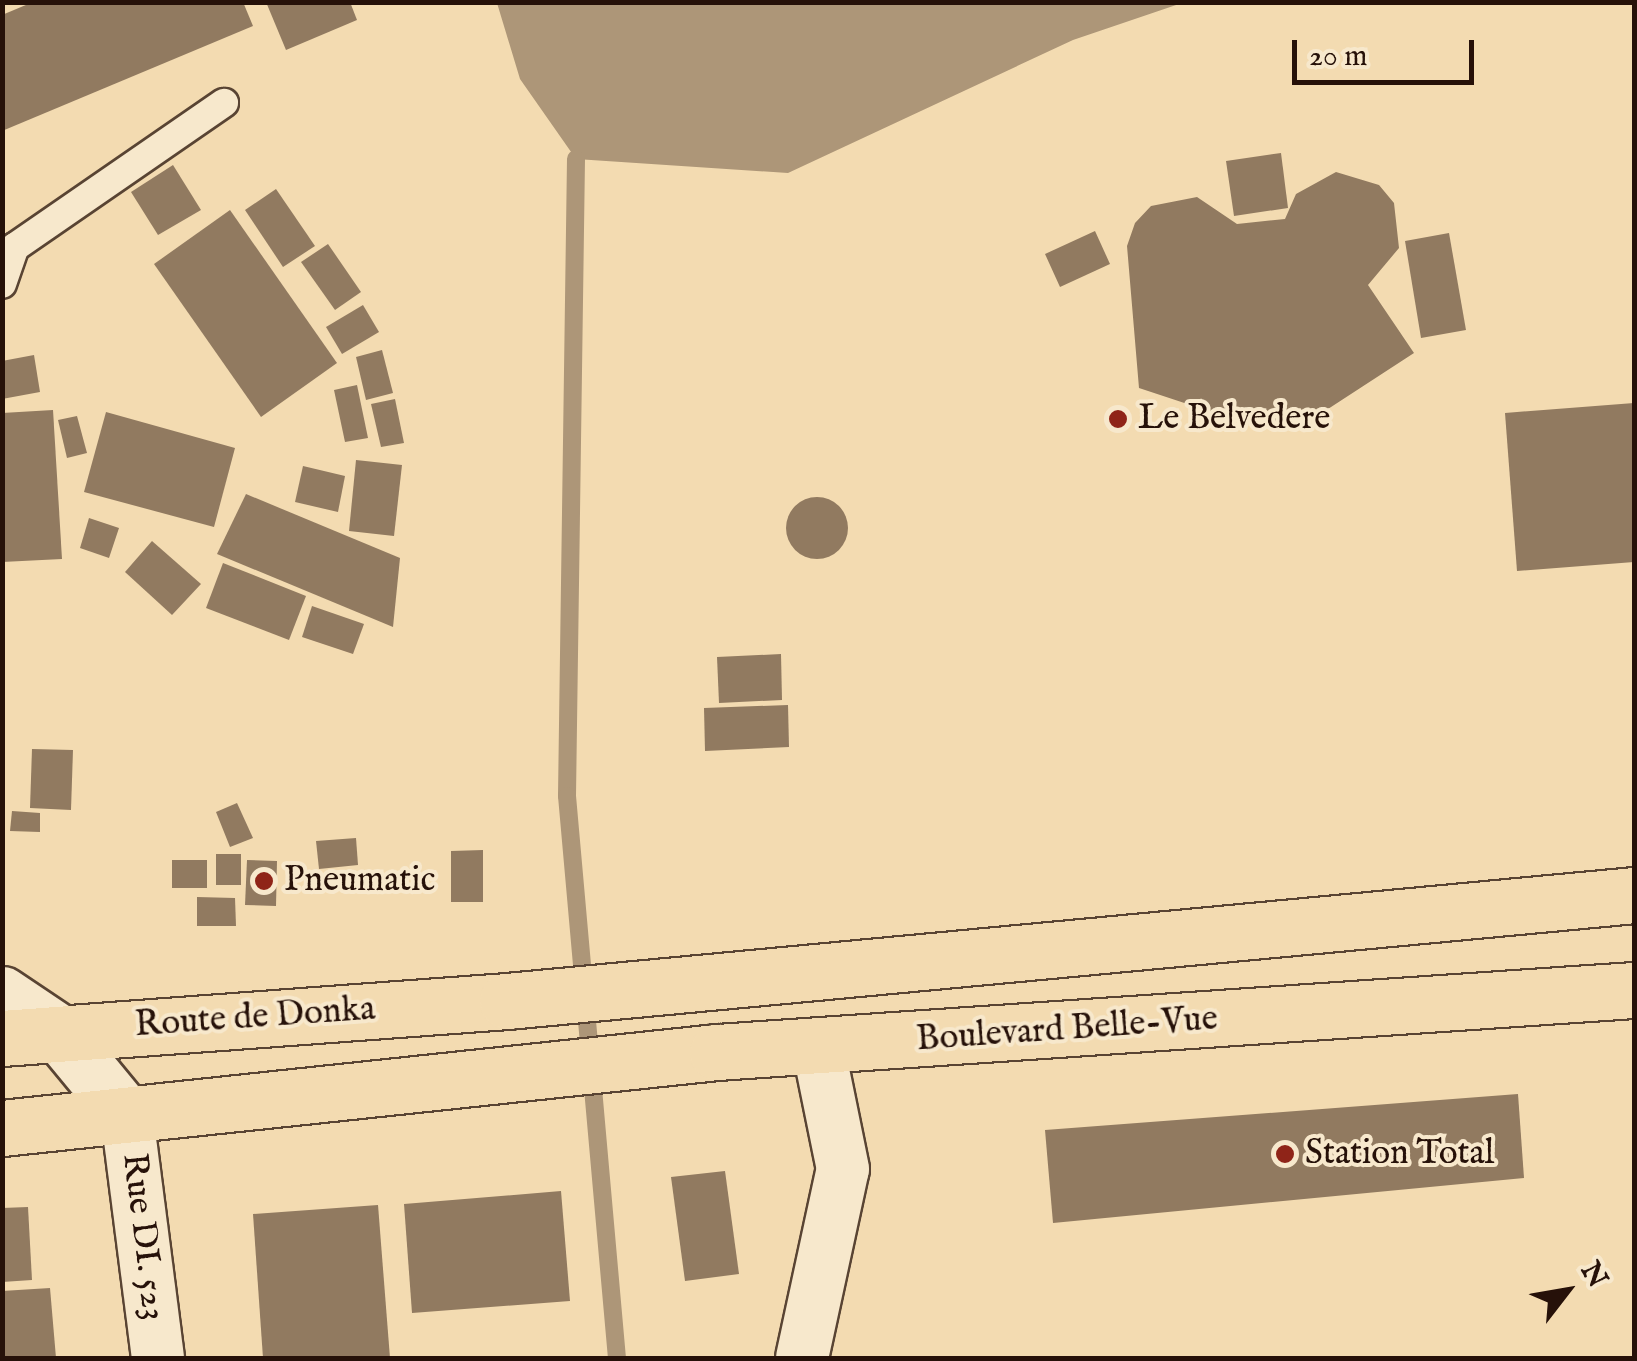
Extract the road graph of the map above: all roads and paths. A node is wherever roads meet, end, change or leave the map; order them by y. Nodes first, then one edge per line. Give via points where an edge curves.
1 (224, 103) dead end
2 (2, 284) edge
3 (1634, 895) edge
4 (1634, 990) edge
5 (2, 994) edge
6 (57, 1031) junction
7 (2, 1038) edge
8 (818, 1046) junction
9 (127, 1116) junction
10 (2, 1128) edge
11 (158, 1358) edge
12 (802, 1358) edge

1 - 2 lane via 15,247
3 - 6 main road, Route de Donka via 507,1002
4 - 8 main road, Boulevard Belle-Vue
5 - 6 main road
6 - 7 main road, Route de Donka
6 - 9 main road
8 - 9 main road, Boulevard Belle-Vue
8 - 12 street via 843,1169
9 - 10 main road
9 - 11 street, Rue DI. 523

